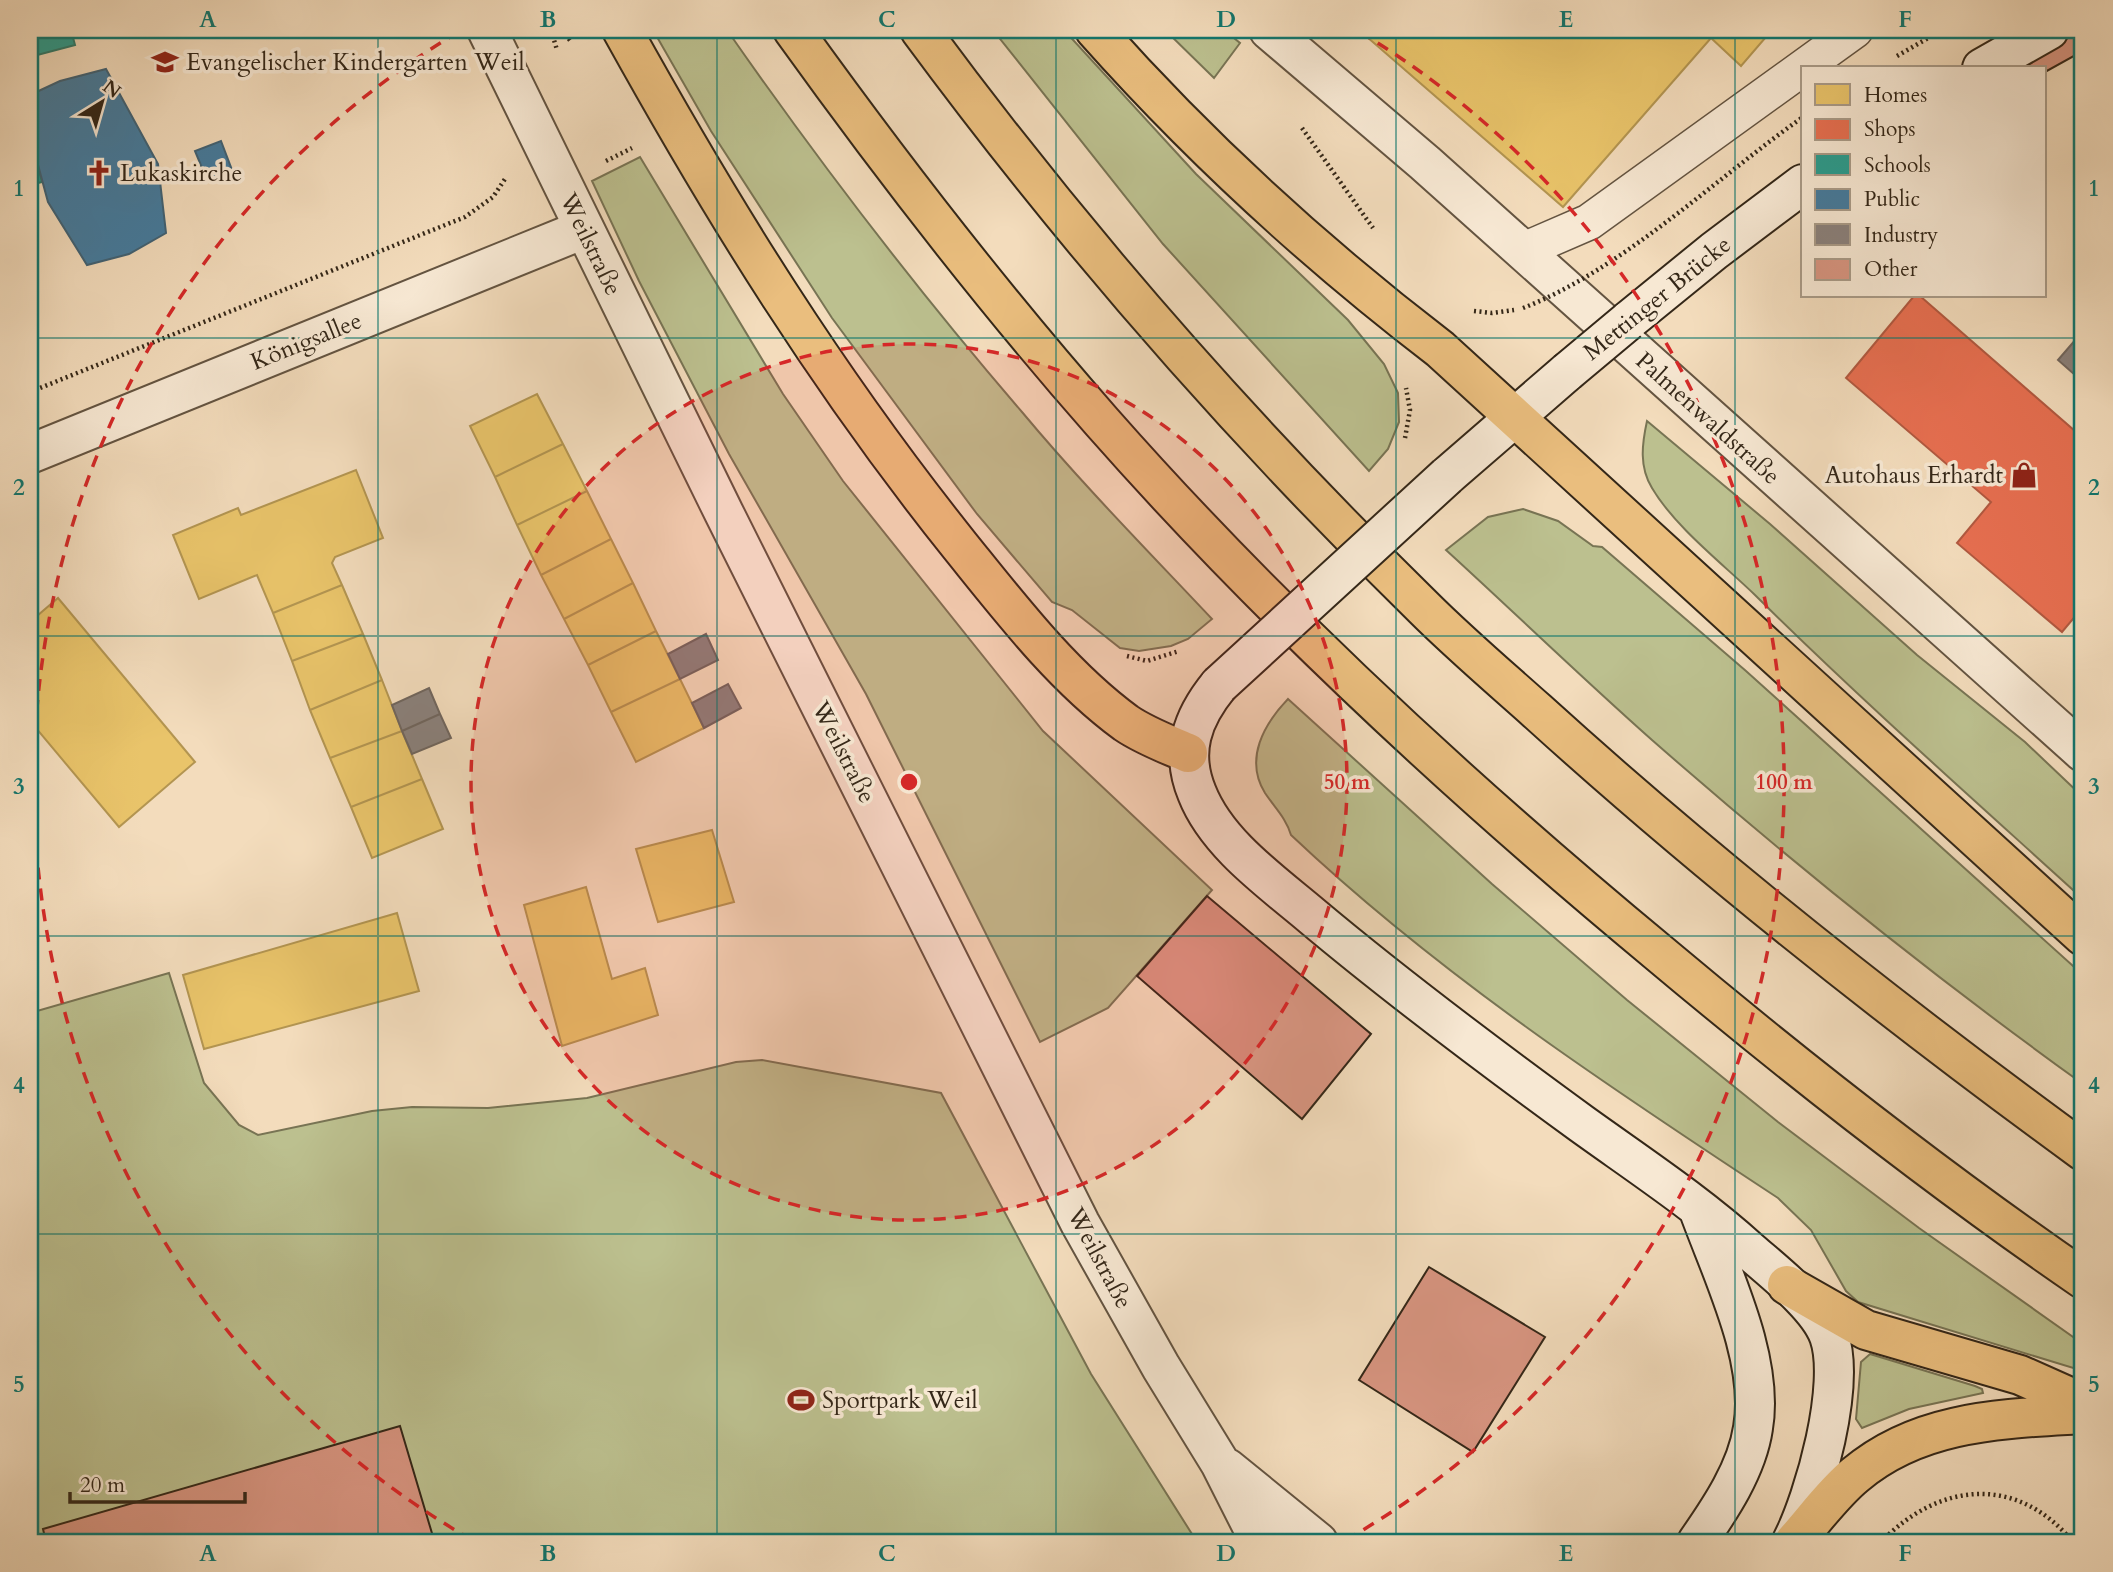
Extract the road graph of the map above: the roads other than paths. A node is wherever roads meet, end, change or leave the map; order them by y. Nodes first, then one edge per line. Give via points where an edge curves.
1 (487, 30) edge
2 (622, 30) edge
3 (793, 30) edge
4 (920, 30) edge
5 (1095, 30) edge
6 (1269, 30) edge
7 (1855, 30) edge
8 (2049, 30) edge
9 (1805, 66) edge
10 (1986, 66) edge
11 (1801, 69) edge
12 (1801, 186) edge
13 (583, 229) junction
14 (1522, 251) junction
15 (1514, 417) junction
16 (30, 454) edge
17 (2083, 752) edge
18 (1188, 753) junction
19 (2083, 936) edge
20 (2083, 1151) edge
21 (1698, 1206) junction
22 (2083, 1279) edge
23 (1787, 1284) junction
24 (2083, 1403) edge
25 (2083, 1414) edge
26 (1220, 1463) junction
27 (1260, 1542) edge
28 (1318, 1542) edge
29 (1697, 1542) edge
30 (1792, 1542) edge

1 - 13 street, Weilstraße
2 - 18 highway via 771,286 932,511 997,592 1086,688 1128,724
3 - 22 highway via 968,264 1103,423 1223,553 1347,677 1443,768 1746,1025 1885,1136
4 - 20 highway via 1092,251 1197,373 1425,610 1749,895 1914,1027
5 - 15 highway via 1247,184 1358,286 1440,349
6 - 14 street, Palmenwaldstraße
7 - 9 lane
8 - 10 street
11 - 14 lane via 1588,222
12 - 15 street, Mettinger Brücke, bridge via 1714,251
13 - 16 street, Königsallee
13 - 26 street, Weilstraße via 1080,1223
14 - 17 street, Palmenwaldstraße
15 - 18 street, Mettinger Brücke, bridge via 1219,685 1197,716
15 - 19 highway
18 - 21 street via 1196,793 1206,812 1268,878 1435,1017
21 - 23 street
21 - 29 street via 1740,1326 1755,1408 1753,1431 1734,1480
23 - 24 highway via 1866,1330 2020,1375
23 - 30 street via 1822,1321 1829,1337 1833,1379 1826,1434 1810,1498
25 - 30 highway via 1966,1424 1908,1441 1856,1474
26 - 27 street, Weilstraße
26 - 28 street, Weilstraße

